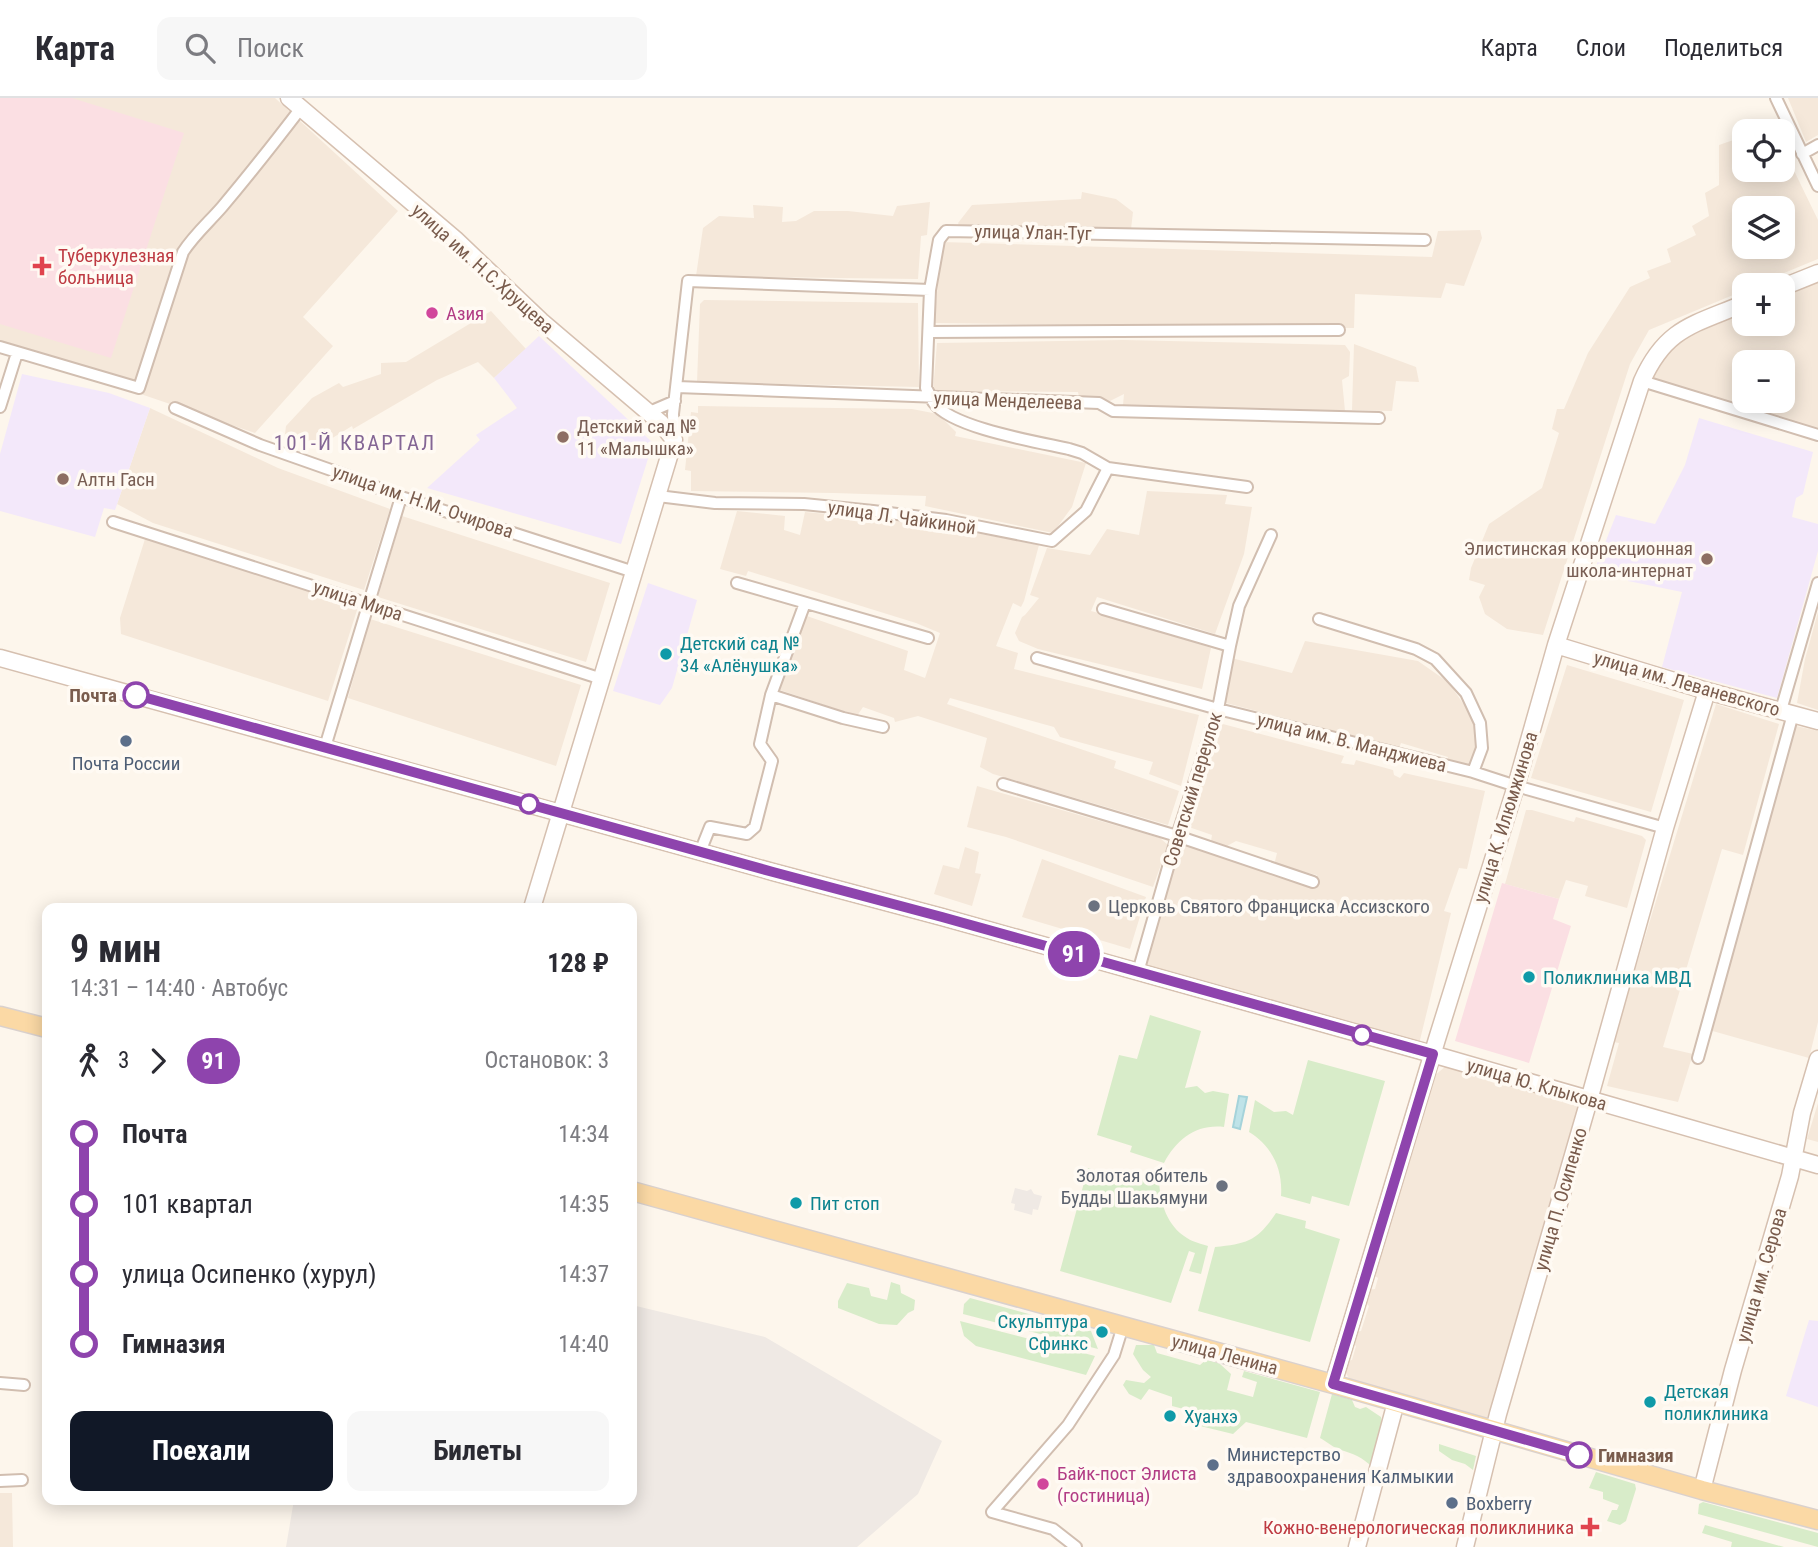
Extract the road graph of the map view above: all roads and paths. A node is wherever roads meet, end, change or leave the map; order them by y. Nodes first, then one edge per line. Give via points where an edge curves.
1 (1776, 98) edge
2 (295, 103) edge
3 (1818, 145) edge
4 (1802, 153) junction
5 (1818, 186) edge
6 (1425, 240) dead end
7 (1818, 273) edge
8 (1795, 282) edge
9 (930, 290) junction
10 (1732, 309) edge
11 (1339, 330) dead end
12 (929, 332) junction
13 (0, 347) edge
14 (16, 353) junction
15 (1642, 381) junction
16 (677, 387) junction
17 (931, 397) junction
18 (675, 401) junction
19 (0, 407) edge
20 (175, 408) dead end
21 (647, 412) junction
22 (1379, 418) dead end
23 (1818, 435) edge
24 (674, 440) junction
25 (1108, 468) junction
26 (1247, 487) dead end
27 (658, 496) junction
28 (401, 497) junction
29 (114, 522) dead end
30 (1271, 535) dead end
31 (634, 572) junction
32 (737, 583) dead end
33 (1818, 583) edge
34 (367, 603) junction
35 (805, 603) junction
36 (1103, 609) dead end
37 (1319, 619) dead end
38 (928, 638) dead end
39 (1556, 645) junction
40 (1230, 646) junction
41 (0, 658) edge
42 (1037, 658) dead end
43 (602, 679) junction
44 (1707, 691) junction
45 (771, 695) junction
46 (1218, 709) junction
47 (1787, 712) junction
48 (1818, 721) edge
49 (883, 727) dead end
50 (325, 747) junction
51 (1473, 772) junction
52 (1003, 784) dead end
53 (1516, 786) junction
54 (561, 813) junction
55 (1665, 828) junction
56 (1177, 836) junction
57 (700, 852) junction
58 (1313, 882) dead end
59 (534, 903) edge
60 (1138, 972) junction
61 (0, 1016) edge
62 (42, 1027) edge
63 (1433, 1054) junction
64 (1699, 1058) dead end
65 (1818, 1059) edge
66 (1590, 1100) junction
67 (1794, 1157) junction
68 (1818, 1165) edge
69 (637, 1192) edge
70 (1123, 1326) junction
71 (0, 1383) edge
72 (1333, 1384) junction
73 (24, 1385) dead end
74 (1396, 1402) junction
75 (1495, 1430) junction
76 (22, 1480) dead end
77 (0, 1481) edge
78 (1702, 1490) junction
79 (1818, 1520) edge
80 (1076, 1547) edge
81 (1357, 1547) edge
82 (1465, 1547) edge

1 - 4 street
2 - 14 street via 261,161 183,252 139,388
2 - 21 main road, улица им. Н.С.Хрущева
3 - 4 street
4 - 5 street
6 - 9 street, улица Улан-Туг via 946,231 939,240
7 - 8 main road
9 - 12 street
9 - 16 street via 688,281
10 - 15 main road, улица К. Илюмжинова via 1667,341
11 - 12 street
12 - 17 street via 926,388
13 - 14 street
14 - 19 street
15 - 23 street
15 - 39 main road, улица К. Илюмжинова
16 - 17 street, улица Менделеева
16 - 18 street
17 - 22 street, улица Менделеева via 1099,403 1114,411
17 - 25 street via 951,416 974,426 1082,453
18 - 21 street
18 - 24 street
20 - 28 street, улица им. Н.М. Очирова
21 - 24 main road, улица им. Н.С.Хрущева
24 - 27 main road
25 - 26 street
25 - 27 street, улица Л. Чайкиной via 1086,511 1052,541 873,511
27 - 31 main road
28 - 31 street, улица им. Н.М. Очирова
28 - 34 street
29 - 34 street, улица Мира
30 - 40 street, Советский переулок via 1239,606
31 - 43 main road
32 - 35 street
33 - 47 street
34 - 43 street, улица Мира
34 - 50 street
35 - 38 street
35 - 45 street
36 - 40 street
37 - 51 street via 1435,659 1465,693 1480,723 1482,748
39 - 44 main road, улица им. Леваневского
39 - 53 main road, улица К. Илюмжинова
40 - 46 street, Советский переулок
41 - 50 main road, улица Ю. Клыкова
42 - 46 street, улица им. В. Манджиева
43 - 54 main road
44 - 47 main road, улица им. Леваневского
44 - 55 main road, улица П. Осипенко
45 - 49 street
45 - 57 street via 760,744 772,761 755,827 747,834 710,827
46 - 51 street, улица им. В. Манджиева
46 - 56 street, Советский переулок
47 - 48 main road, улица им. Леваневского
47 - 64 street
50 - 54 main road, улица Ю. Клыкова
51 - 53 street, улица им. В. Манджиева
52 - 56 street
53 - 55 street, улица им. В. Манджиева
53 - 63 main road, улица К. Илюмжинова
54 - 57 main road, улица Ю. Клыкова
54 - 59 main road
55 - 66 main road, улица П. Осипенко
56 - 58 street
56 - 60 street, Советский переулок
57 - 60 main road, улица Ю. Клыкова
60 - 63 main road, улица Ю. Клыкова
61 - 62 main road
63 - 66 main road, улица Ю. Клыкова
63 - 72 main road, улица К. Илюмжинова
65 - 67 main road, улица им. Серова
66 - 67 main road, улица Ю. Клыкова
66 - 75 main road, улица П. Осипенко
67 - 68 main road, улица Ю. Клыкова
67 - 78 main road, улица им. Серова
69 - 70 main road, улица Ленина
70 - 72 main road, улица Ленина
70 - 80 street via 1114,1355 1068,1425 992,1512 1054,1530
71 - 73 street
72 - 74 main road, улица Ленина
74 - 75 main road, улица Ленина
74 - 81 main road
75 - 78 main road, улица Ленина
75 - 82 main road, улица П. Осипенко
76 - 77 street
78 - 79 main road, улица Ленина

